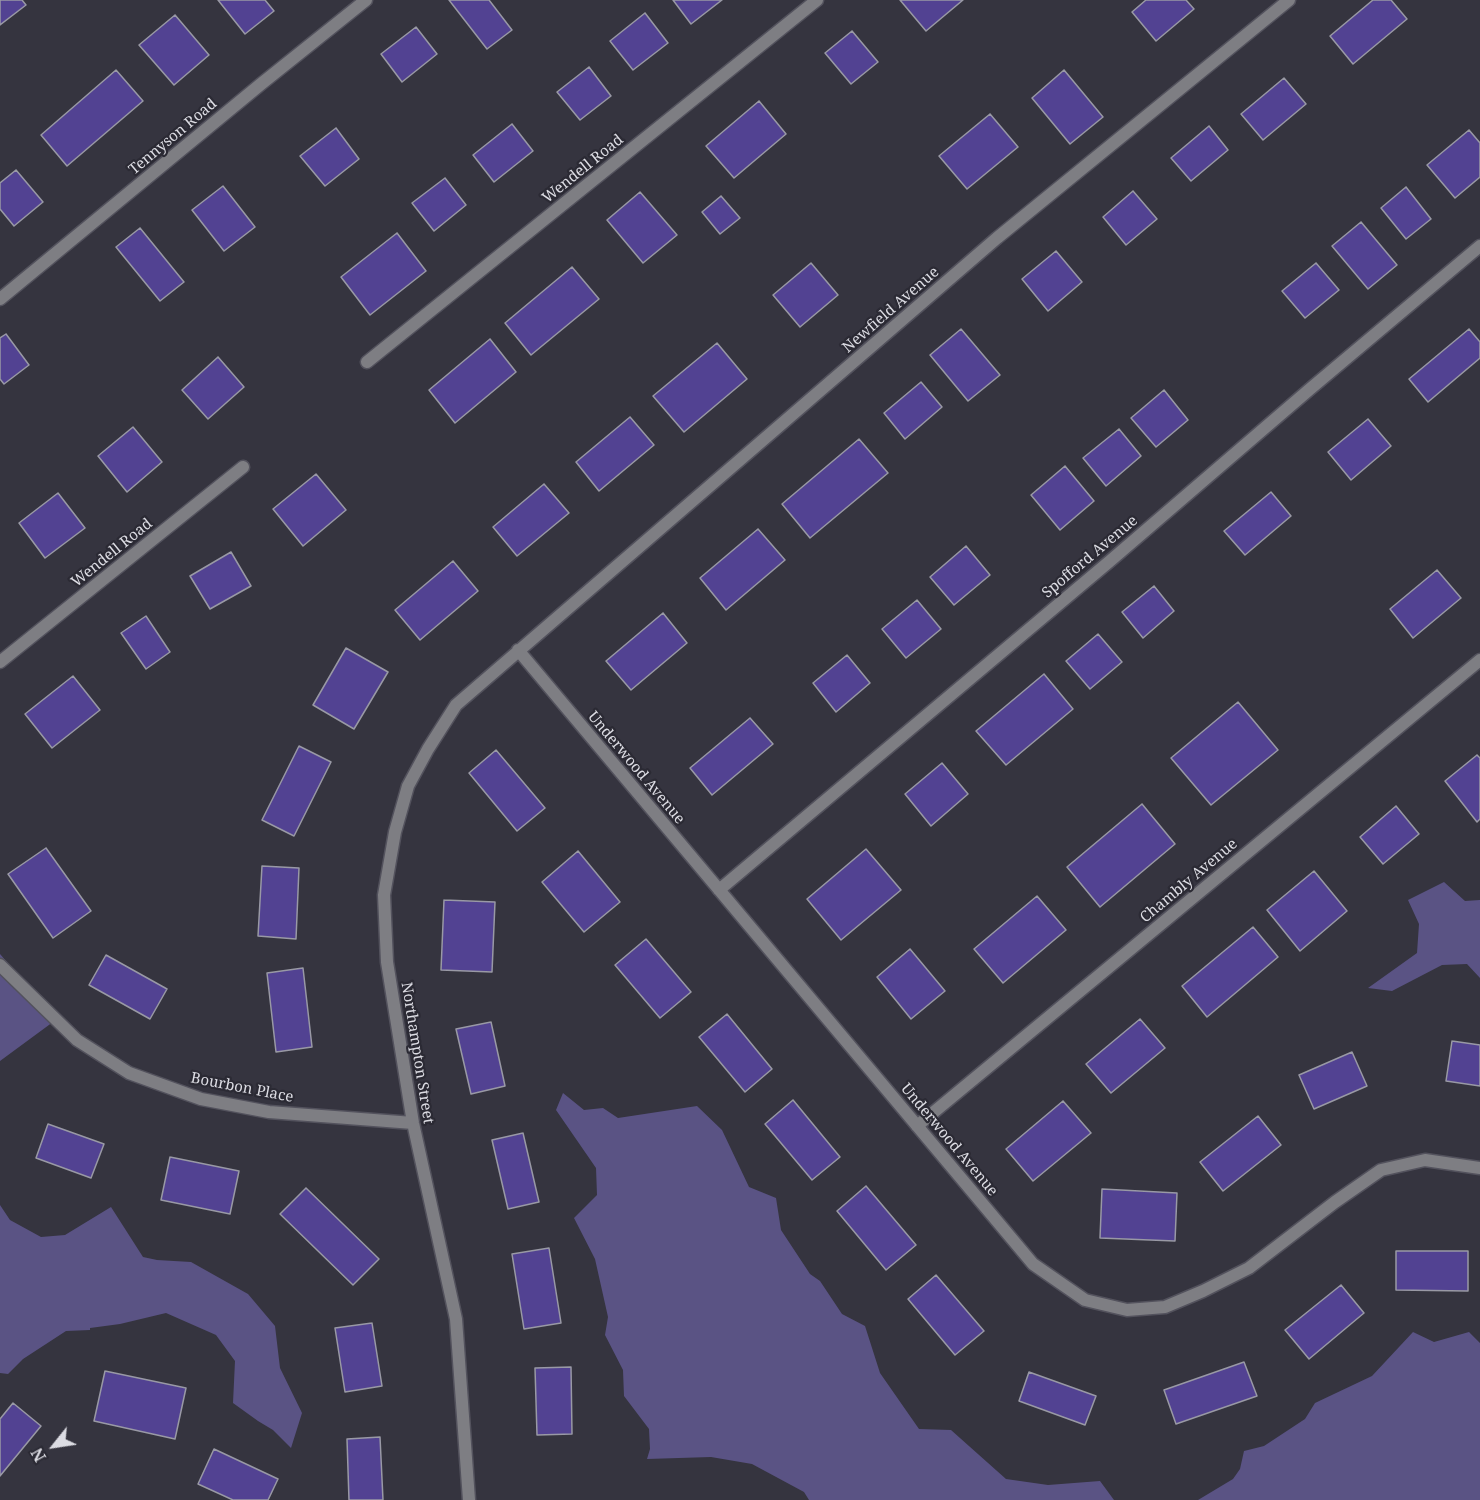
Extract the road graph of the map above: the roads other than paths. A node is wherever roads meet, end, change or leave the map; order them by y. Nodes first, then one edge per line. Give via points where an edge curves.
1 (366, 0) edge
2 (1289, 0) edge
3 (810, 2) edge
4 (1480, 246) edge
5 (0, 299) edge
6 (367, 362) dead end
7 (243, 467) dead end
8 (518, 650) junction
9 (1480, 660) edge
10 (0, 662) edge
11 (719, 890) junction
12 (0, 965) edge
13 (413, 1123) junction
14 (917, 1126) junction
15 (1480, 1168) edge
16 (469, 1500) edge

1 - 5 street, Tennyson Road
2 - 8 street, Newfield Avenue via 997,238
3 - 6 street, Wendell Road
4 - 11 street, Spofford Avenue
7 - 10 street, Wendell Road
8 - 11 street, Underwood Avenue
8 - 13 street, Northampton Street via 456,705 408,786 395,831 384,895 387,962
9 - 14 street, Chambly Avenue
11 - 14 street, Underwood Avenue
12 - 13 street, Bourbon Place via 77,1041 129,1074 201,1099 269,1112
13 - 16 street, Northampton Street via 456,1319
14 - 15 street, Underwood Avenue via 1033,1264 1085,1300 1127,1310 1165,1307 1249,1268 1381,1170 1425,1160

